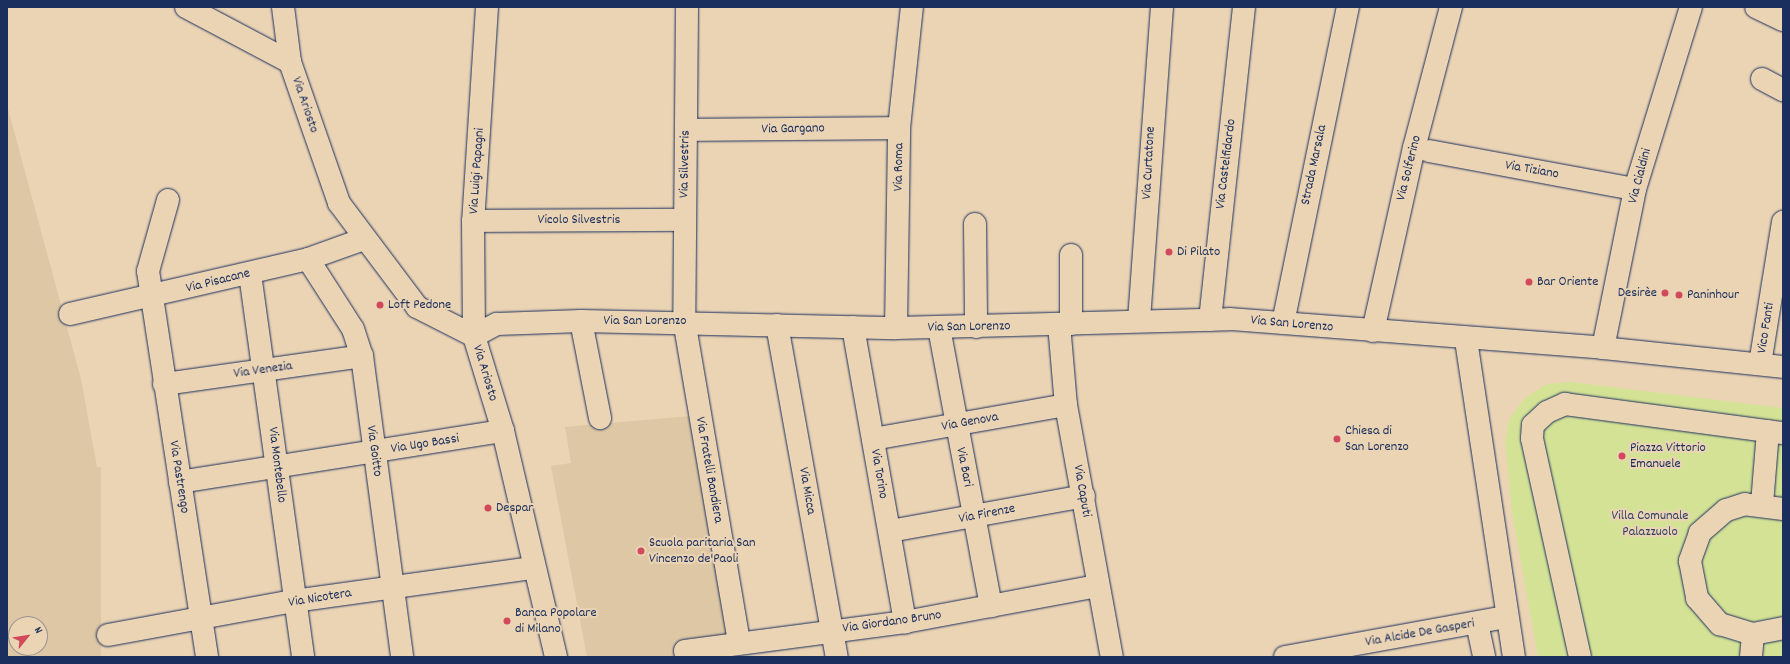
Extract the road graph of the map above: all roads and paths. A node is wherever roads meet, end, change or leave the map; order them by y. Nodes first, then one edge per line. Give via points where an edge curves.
1 (186, 7) edge
2 (283, 7) edge
3 (488, 7) edge
4 (687, 7) edge
5 (912, 7) edge
6 (1162, 7) edge
7 (1244, 7) edge
8 (1348, 7) edge
9 (1451, 7) edge
10 (1691, 7) edge
11 (1756, 7) edge
12 (1783, 20) edge
13 (290, 62) junction
14 (1762, 79) dead end
15 (1783, 90) edge
16 (899, 128) junction
17 (686, 130) junction
18 (1430, 151) dead end
19 (1635, 189) junction
20 (168, 200) dead end
21 (685, 220) junction
22 (473, 221) junction
23 (1783, 222) edge
24 (975, 224) dead end
25 (364, 239) junction
26 (1070, 255) dead end
27 (308, 259) junction
28 (250, 274) junction
29 (152, 297) junction
30 (70, 314) dead end
31 (684, 320) junction
32 (1139, 320) junction
33 (1210, 320) junction
34 (581, 321) junction
35 (1283, 323) junction
36 (1065, 324) junction
37 (777, 325) junction
38 (853, 327) junction
39 (976, 327) junction
40 (896, 328) junction
41 (939, 328) junction
42 (1373, 331) junction
43 (474, 336) junction
44 (1466, 340) junction
45 (1603, 348) junction
46 (362, 356) junction
47 (1760, 364) junction
48 (1783, 367) edge
49 (264, 370) junction
50 (164, 384) junction
51 (1066, 404) junction
52 (600, 418) dead end
53 (956, 424) junction
54 (503, 431) junction
55 (1775, 432) edge
56 (873, 439) junction
57 (374, 453) junction
58 (277, 467) junction
59 (180, 482) junction
60 (1084, 496) junction
61 (1773, 506) edge
62 (973, 516) junction
63 (890, 531) junction
64 (533, 568) junction
65 (392, 586) junction
66 (1098, 586) junction
67 (294, 601) junction
68 (991, 606) junction
69 (1506, 617) junction
70 (201, 618) junction
71 (905, 622) junction
72 (1477, 623) junction
73 (1783, 628) edge
74 (831, 630) junction
75 (108, 634) dead end
76 (1753, 634) junction
77 (739, 643) junction
78 (685, 651) dead end
79 (207, 657) edge
80 (303, 657) edge
81 (402, 657) edge
82 (556, 657) edge
83 (837, 657) edge
84 (1112, 657) edge
85 (1286, 657) edge
86 (1484, 657) edge
87 (1514, 657) edge
88 (1580, 657) edge
89 (1751, 657) edge

1 - 13 street
2 - 13 street, Via Ariosto
3 - 22 street, Via Luigi Papagni
4 - 17 street, Via Silvestris
5 - 16 street, Via Roma
6 - 32 street, Via Curtatone
7 - 33 street, Via Castelfidardo
8 - 35 street, Strada Marsala
9 - 42 street, Via Solferino via 1410,163
10 - 19 street, Via Cialdini
11 - 12 street
13 - 25 street, Via Ariosto via 339,203
14 - 15 street
16 - 17 street, Via Gargano
16 - 40 street, Via Roma
17 - 21 street, Via Silvestris
18 - 19 street, Via Tiziano
19 - 45 street, Via Cialdini
20 - 29 street, Via Pastrengo via 148,271
21 - 22 street, Vicolo Silvestris
21 - 31 street, Via Silvestris
22 - 43 street, Via Luigi Papagni
23 - 47 street, Vico Fanti
24 - 39 street
25 - 27 street, Via Pisacane
25 - 43 street, Via Ariosto via 417,307
26 - 36 street, Via Caputi
27 - 28 street, Via Pisacane
27 - 46 street, Via Goitto via 353,329
28 - 29 street, Via Pisacane
28 - 49 street, Via Montebello
29 - 30 street, Via Pisacane
29 - 50 street, Via Pastrengo
31 - 34 street, Via San Lorenzo
31 - 37 street, Via San Lorenzo
31 - 77 street, Via Fratelli Bandiera
32 - 33 street, Via San Lorenzo
32 - 36 street, Via San Lorenzo
33 - 35 street, Via San Lorenzo
34 - 43 street, Via San Lorenzo via 497,324
34 - 52 street
35 - 42 street, Via San Lorenzo
36 - 39 street, Via San Lorenzo
36 - 51 street, Via Caputi
37 - 38 street, Via San Lorenzo
37 - 74 street, Via Micca
38 - 40 street, Via San Lorenzo
38 - 56 street, Via Torino
39 - 41 street, Via San Lorenzo
40 - 41 street, Via San Lorenzo
41 - 53 street, Via Bari
42 - 44 street, Via San Lorenzo
43 - 54 street, Via Ariosto
44 - 45 street
44 - 69 street
45 - 47 street
46 - 49 street, Via Venezia
46 - 57 street, Via Goitto
47 - 48 street
49 - 50 street, Via Venezia
49 - 58 street, Via Montebello
50 - 59 street, Via Pastrengo
51 - 53 street, Via Genova
51 - 60 street, Via Caputi
53 - 56 street, Via Genova
53 - 62 street, Via Bari
54 - 57 street, Via Ugo Bassi
54 - 64 street, Via Ariosto
55 - 61 street
55 - 88 street via 1565,404 1547,412 1533,425 1532,438
56 - 63 street, Via Torino
57 - 58 street, Via Ugo Bassi
57 - 65 street, Via Goitto
58 - 59 street, Via Ugo Bassi
58 - 67 street, Via Montebello
59 - 70 street, Via Pastrengo
60 - 62 street, Via Firenze
60 - 66 street, Via Caputi
61 - 76 street via 1745,504 1726,510 1709,522 1700,533 1690,561 1691,580 1706,613 1736,631
62 - 63 street, Via Firenze
62 - 68 street, Via Bari
63 - 71 street, Via Torino
64 - 65 street, Via Nicotera
64 - 82 street, Via Ariosto
65 - 67 street, Via Nicotera
65 - 81 street, Via Goitto
66 - 68 street, Via Giordano Bruno
66 - 84 street, Via Caputi
67 - 70 street, Via Nicotera
67 - 80 street, Via Montebello
68 - 71 street, Via Giordano Bruno
69 - 72 street, Via Alcide De Gasperi
69 - 87 street
70 - 75 street, Via Nicotera
70 - 79 street, Via Pastrengo
71 - 74 street, Via Giordano Bruno
72 - 85 street, Via Alcide De Gasperi
72 - 86 street
73 - 76 street
74 - 77 street, Via Giordano Bruno
74 - 83 street, Via Micca
76 - 89 street
77 - 78 street, Via Giordano Bruno

